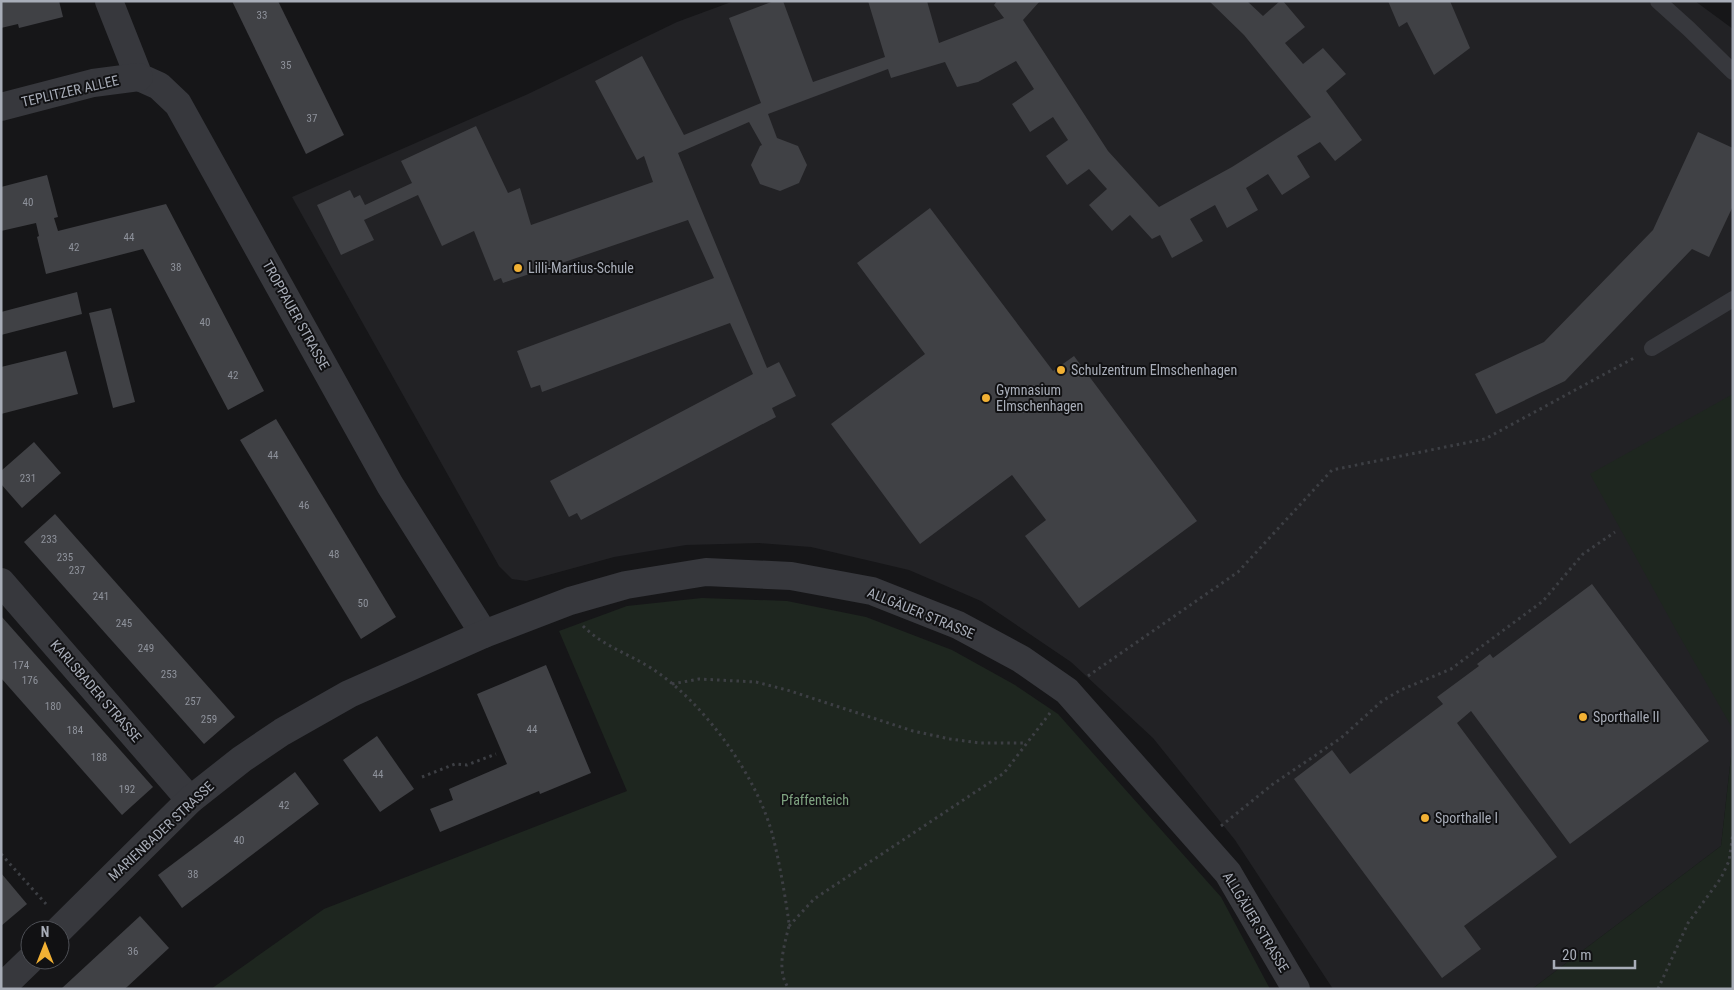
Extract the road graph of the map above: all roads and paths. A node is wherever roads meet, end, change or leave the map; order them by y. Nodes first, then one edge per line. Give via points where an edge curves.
1 (110, 1) edge
2 (1658, 1) edge
3 (1733, 72) edge
4 (139, 77) junction
5 (1, 107) edge
6 (1733, 299) edge
7 (1652, 348) joint
8 (1615, 532) dead end
9 (1, 582) edge
10 (570, 601) junction
11 (484, 634) junction
12 (672, 684) junction
13 (1067, 691) junction
14 (1026, 743) junction
15 (496, 754) dead end
16 (422, 777) dead end
17 (190, 800) junction
18 (1733, 833) edge
19 (1201, 842) junction
20 (1, 854) edge
21 (56, 920) edge
22 (69, 920) edge
23 (789, 926) junction
24 (20, 970) edge
25 (1, 988) edge
26 (789, 989) edge
27 (1296, 989) edge
28 (1658, 989) edge

1 - 4 street
2 - 3 lane
4 - 5 street, TEPLITZER ALLEE via 93,83
4 - 11 street, TROPPAUER STRASSE via 158,86 178,104 390,485
6 - 7 lane
7 - 13 path via 1485,439 1332,470 1238,572
8 - 19 path via 1583,554 1536,606 1451,668 1382,701 1341,738 1273,784
9 - 17 street, KARLSBADER STRASSE
10 - 11 street, ALLGÄUER STRASSE
10 - 12 path via 582,625 595,638 651,668
10 - 13 street, ALLGÄUER STRASSE via 626,585 706,572 791,576 872,591 958,625 1021,660
11 - 17 street, MARIENBADER STRASSE via 349,694 282,732
12 - 14 path via 699,680 756,682 913,731 980,743
12 - 23 path via 727,742 754,786 773,836
13 - 14 path
13 - 19 street, ALLGÄUER STRASSE
14 - 23 path via 1004,773 814,898
15 - 16 path via 467,765 455,764
17 - 22 street, MARIENBADER STRASSE
18 - 28 path via 1729,861 1721,878 1688,923
19 - 27 street, ALLGÄUER STRASSE via 1228,873
20 - 21 path
23 - 26 path via 780,962
24 - 25 street

